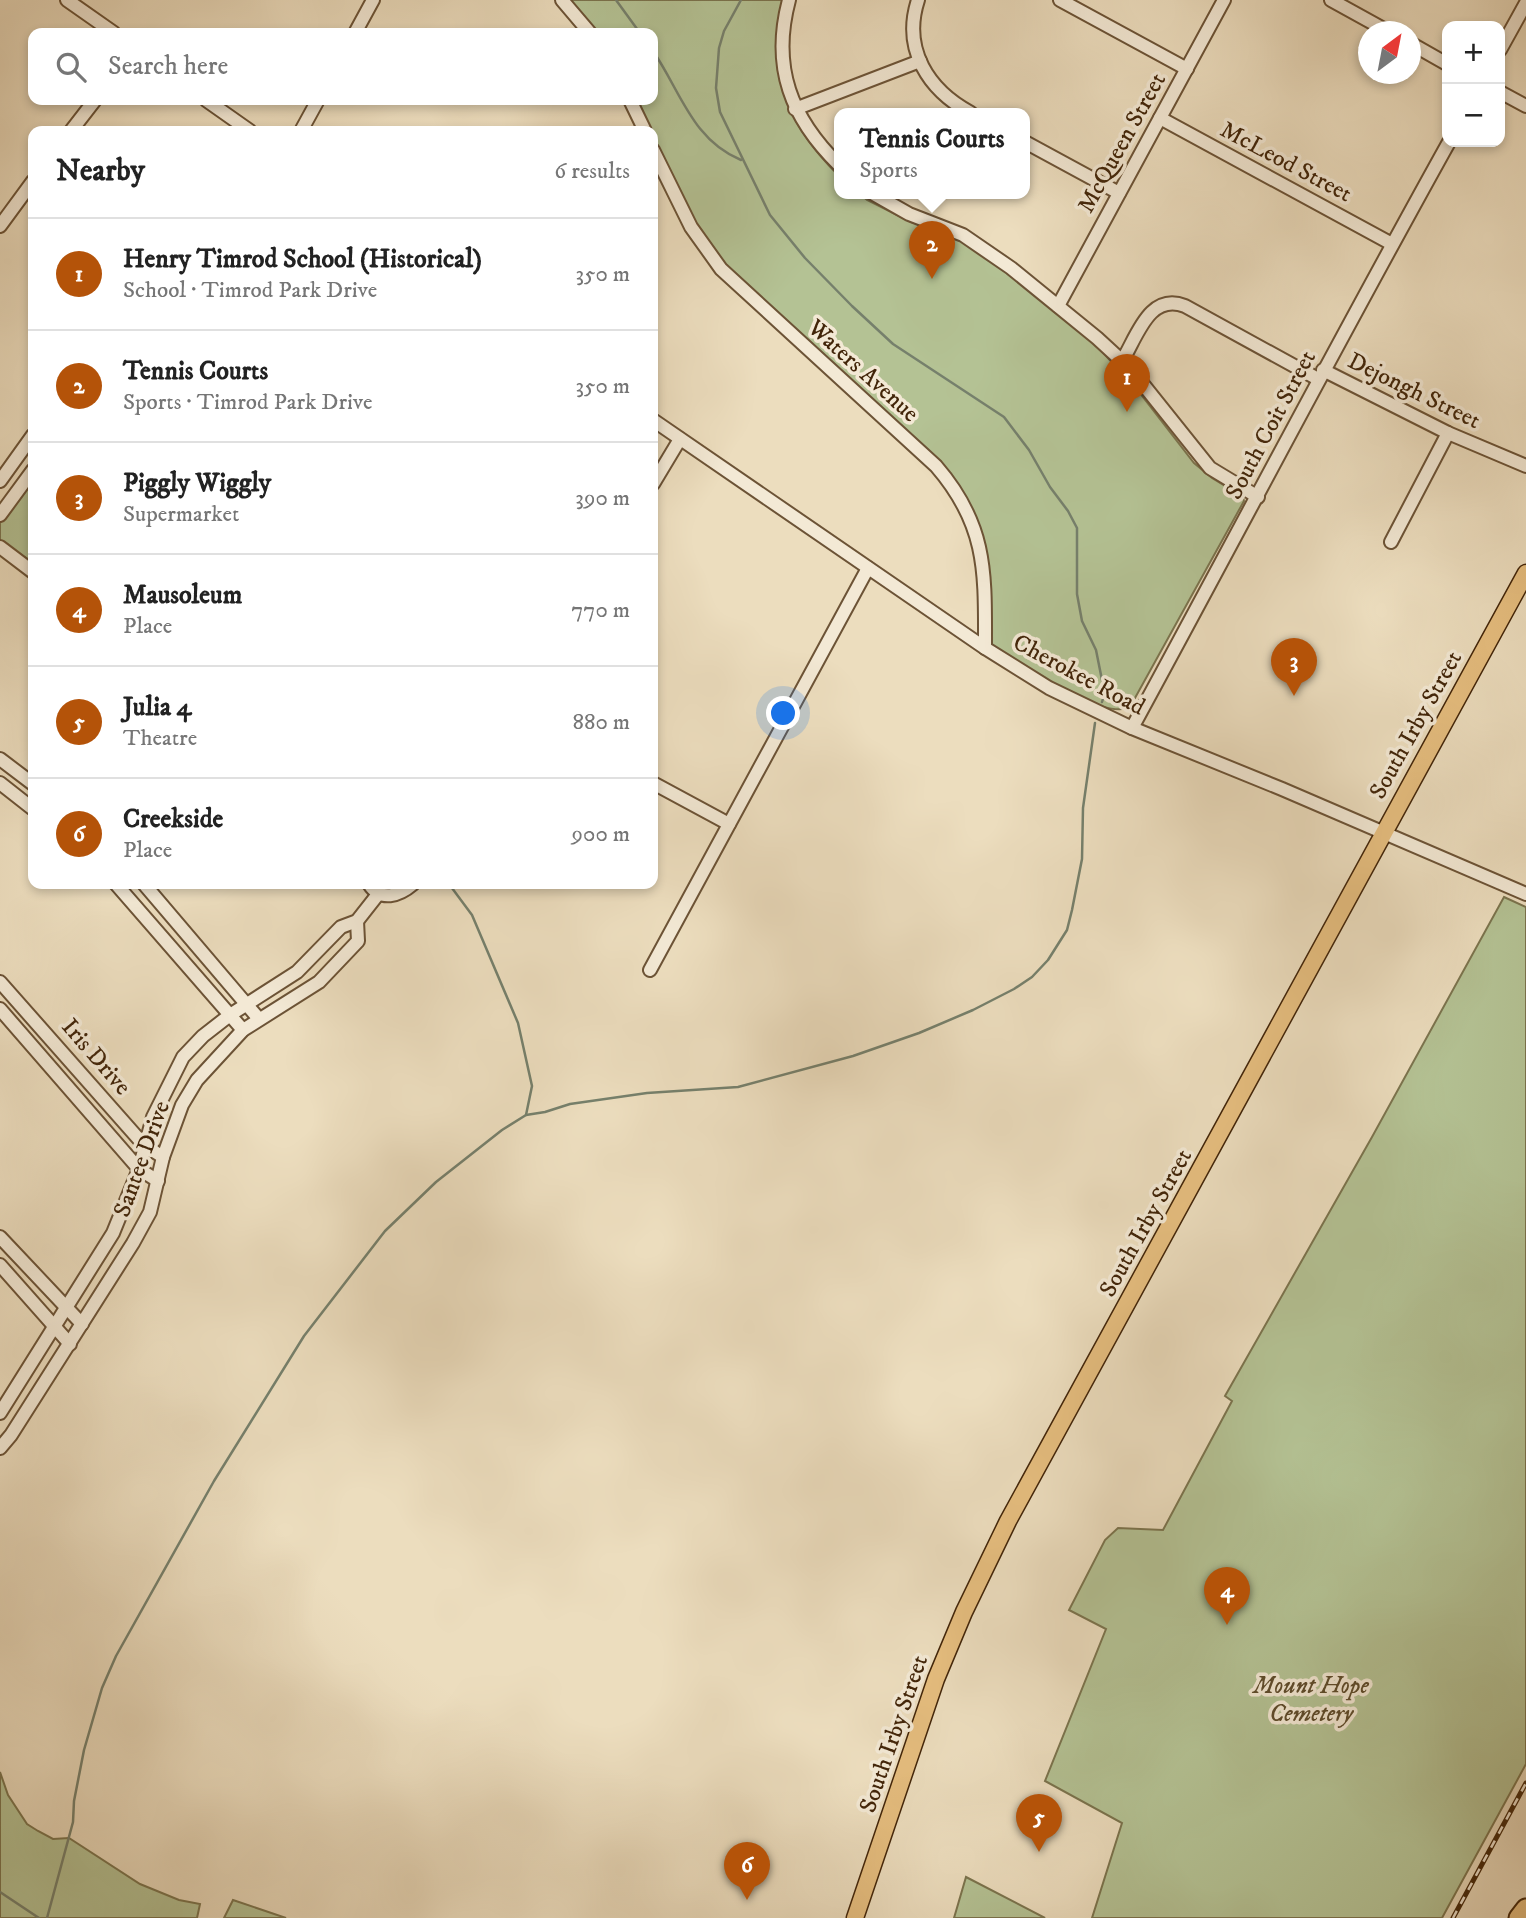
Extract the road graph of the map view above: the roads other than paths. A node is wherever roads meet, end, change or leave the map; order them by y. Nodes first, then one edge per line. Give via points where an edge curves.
1 (67, 0) edge
2 (373, 0) edge
3 (562, 0) edge
4 (789, 0) edge
5 (918, 0) edge
6 (1060, 0) edge
7 (1224, 0) edge
8 (1331, 0) edge
9 (1526, 3) edge
10 (1369, 21) edge
11 (107, 28) edge
12 (358, 28) edge
13 (586, 28) edge
14 (1505, 41) edge
15 (1421, 49) edge
16 (920, 61) junction
17 (1442, 61) edge
18 (1187, 68) junction
19 (1505, 95) edge
20 (90, 105) edge
21 (213, 105) edge
22 (315, 105) edge
23 (632, 105) edge
24 (1526, 106) edge
25 (963, 108) edge
26 (795, 109) junction
27 (1160, 118) junction
28 (75, 126) edge
29 (243, 126) edge
30 (304, 126) edge
31 (643, 126) edge
32 (1030, 145) edge
33 (1446, 147) edge
34 (658, 160) edge
35 (834, 160) edge
36 (28, 188) edge
37 (1119, 193) junction
38 (883, 199) edge
39 (0, 226) edge
40 (1392, 244) junction
41 (1058, 306) junction
42 (1122, 361) junction
43 (1321, 374) junction
44 (658, 424) edge
45 (1448, 433) junction
46 (680, 439) junction
47 (28, 442) edge
48 (1526, 466) edge
49 (658, 476) edge
50 (28, 477) edge
51 (0, 481) edge
52 (1258, 497) junction
53 (0, 515) edge
54 (1391, 542) dead end
55 (0, 547) edge
56 (28, 568) edge
57 (868, 568) junction
58 (1526, 573) edge
59 (985, 648) junction
60 (1132, 728) junction
61 (0, 760) edge
62 (28, 780) edge
63 (0, 783) edge
64 (658, 786) edge
65 (28, 804) edge
66 (729, 824) junction
67 (1383, 832) junction
68 (120, 889) edge
69 (148, 889) edge
70 (373, 889) edge
71 (376, 889) edge
72 (405, 889) edge
73 (1526, 894) edge
74 (357, 920) junction
75 (650, 970) dead end
76 (0, 982) edge
77 (246, 1004) junction
78 (0, 1009) edge
79 (230, 1014) junction
80 (259, 1019) junction
81 (243, 1030) junction
82 (145, 1145) junction
83 (163, 1157) junction
84 (139, 1169) junction
85 (158, 1181) junction
86 (0, 1237) edge
87 (0, 1265) edge
88 (65, 1308) junction
89 (82, 1324) junction
90 (54, 1326) junction
91 (70, 1344) junction
92 (0, 1413) edge
93 (0, 1448) edge
94 (1526, 1909) edge
95 (855, 1918) edge
96 (1519, 1918) edge

1 - 11 street
2 - 12 street
3 - 13 street
4 - 26 street via 782,44
5 - 16 street via 913,33
6 - 18 street
7 - 18 street, McQueen Street
8 - 10 street
9 - 14 street
15 - 17 street
16 - 25 street via 942,94
16 - 26 street
18 - 27 street, McQueen Street
19 - 24 street
20 - 28 street
21 - 29 street
22 - 30 street
23 - 31 street
26 - 35 street
27 - 37 street, McQueen Street
27 - 40 street, McLeod Street
32 - 37 street
33 - 40 street, South Coit Street
34 - 59 street, Waters Avenue via 691,227 726,275 918,449 961,499 982,555
36 - 39 street
37 - 41 street, McQueen Street
38 - 41 street via 974,242
40 - 43 street, South Coit Street
41 - 42 street
42 - 43 street, Dejongh Street via 1153,310 1169,302
42 - 52 street via 1210,468
43 - 45 street, Dejongh Street
43 - 52 street, South Coit Street
44 - 46 street, Cherokee Road
45 - 48 street, Dejongh Street
45 - 54 street
46 - 49 street
46 - 57 street, Cherokee Road
47 - 51 street
50 - 53 street
52 - 60 street, South Coit Street
55 - 56 street
57 - 59 street, Cherokee Road
57 - 66 street
58 - 67 main road, South Irby Street
59 - 60 street, Cherokee Road via 1049,688
60 - 67 street, Cherokee Road
61 - 62 street
63 - 65 street
64 - 66 street
66 - 75 street
67 - 73 street, Cherokee Road
67 - 95 main road, South Irby Street via 1008,1521 932,1691
68 - 79 street
69 - 77 street
70 - 74 street, Santee Drive
71 - 72 street, Santee Drive via 390,896
74 - 77 street, Santee Drive via 341,927 298,972
74 - 80 street, Santee Drive via 358,941 339,962 319,982
76 - 82 street, Iris Drive
77 - 79 street, Santee Drive
77 - 80 street
78 - 84 street, Iris Drive
79 - 81 street
79 - 82 street, Santee Drive via 183,1057 153,1117
80 - 81 street, Santee Drive
81 - 83 street, Santee Drive via 197,1080 182,1105
82 - 83 street, Iris Drive
82 - 84 street, Santee Drive
83 - 85 street, Santee Drive
84 - 85 street, Iris Drive
84 - 88 street, Santee Drive via 113,1233
85 - 89 street, Santee Drive via 150,1212
86 - 88 street
87 - 90 street
88 - 89 street
88 - 90 street, Santee Drive
89 - 91 street, Santee Drive
90 - 91 street
90 - 92 street, Santee Drive
91 - 93 street, Santee Drive
94 - 96 highway

